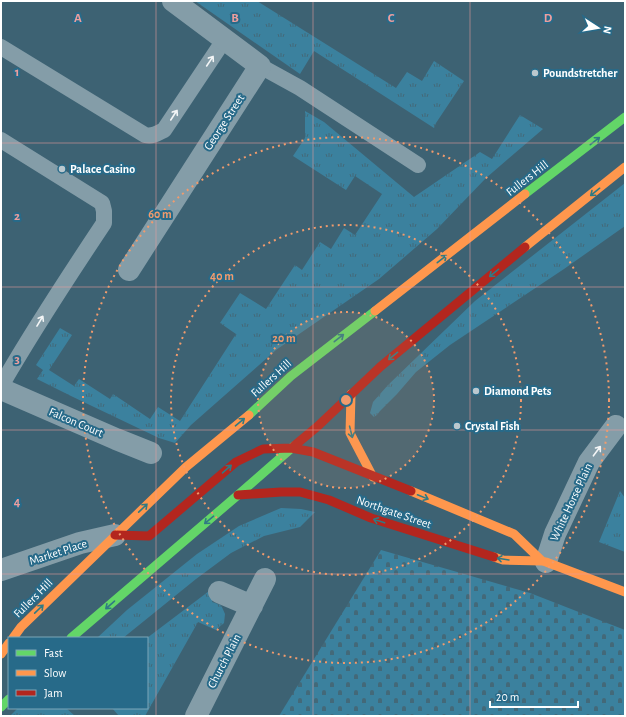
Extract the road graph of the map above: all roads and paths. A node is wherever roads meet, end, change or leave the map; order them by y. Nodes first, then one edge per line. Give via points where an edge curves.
1 (173, 1) edge
2 (224, 40) junction
3 (1, 47) edge
4 (260, 66) junction
5 (625, 117) edge
6 (1, 140) edge
7 (418, 165) dead end
8 (625, 167) edge
9 (129, 270) dead end
10 (1, 388) edge
11 (351, 394) junction
12 (622, 428) edge
13 (291, 448) junction
14 (151, 453) dead end
15 (373, 477) junction
16 (238, 495) junction
17 (115, 535) junction
18 (544, 562) junction
19 (1, 570) edge
20 (265, 579) dead end
21 (219, 592) dead end
22 (625, 592) edge
23 (252, 606) junction
24 (14, 637) edge
25 (72, 637) edge
26 (8, 644) edge
27 (1, 654) edge
28 (196, 716) edge

1 - 2 street
3 -> 2 lane via 149,136 164,130
2 - 4 street
4 - 7 lane via 300,88
4 - 9 street, George Street
17 -> 5 main road, Fullers Hill via 186,467 290,376
10 -> 6 lane via 47,309 104,223 102,203
8 -> 11 main road via 392,357
10 - 14 street, Falcon Court
11 - 13 main road
11 -> 15 main road via 350,433
18 -> 12 street, White Horse Plain via 554,534 589,462
13 - 15 main road, Northgate Street via 313,452
13 - 16 main road
17 -> 13 main road, Northgate Street via 149,536 236,462 263,449
15 -> 18 main road, Northgate Street via 514,534
18 -> 16 main road, Northgate Street via 503,560 371,518 328,500 300,492
16 -> 25 main road
17 - 19 street, Market Place via 80,543
24 -> 17 main road, Fullers Hill via 20,627
18 - 22 main road, Northgate Street
20 - 23 street, Church Plain
21 - 23 street
23 - 28 street, Church Plain
26 - 27 main road

